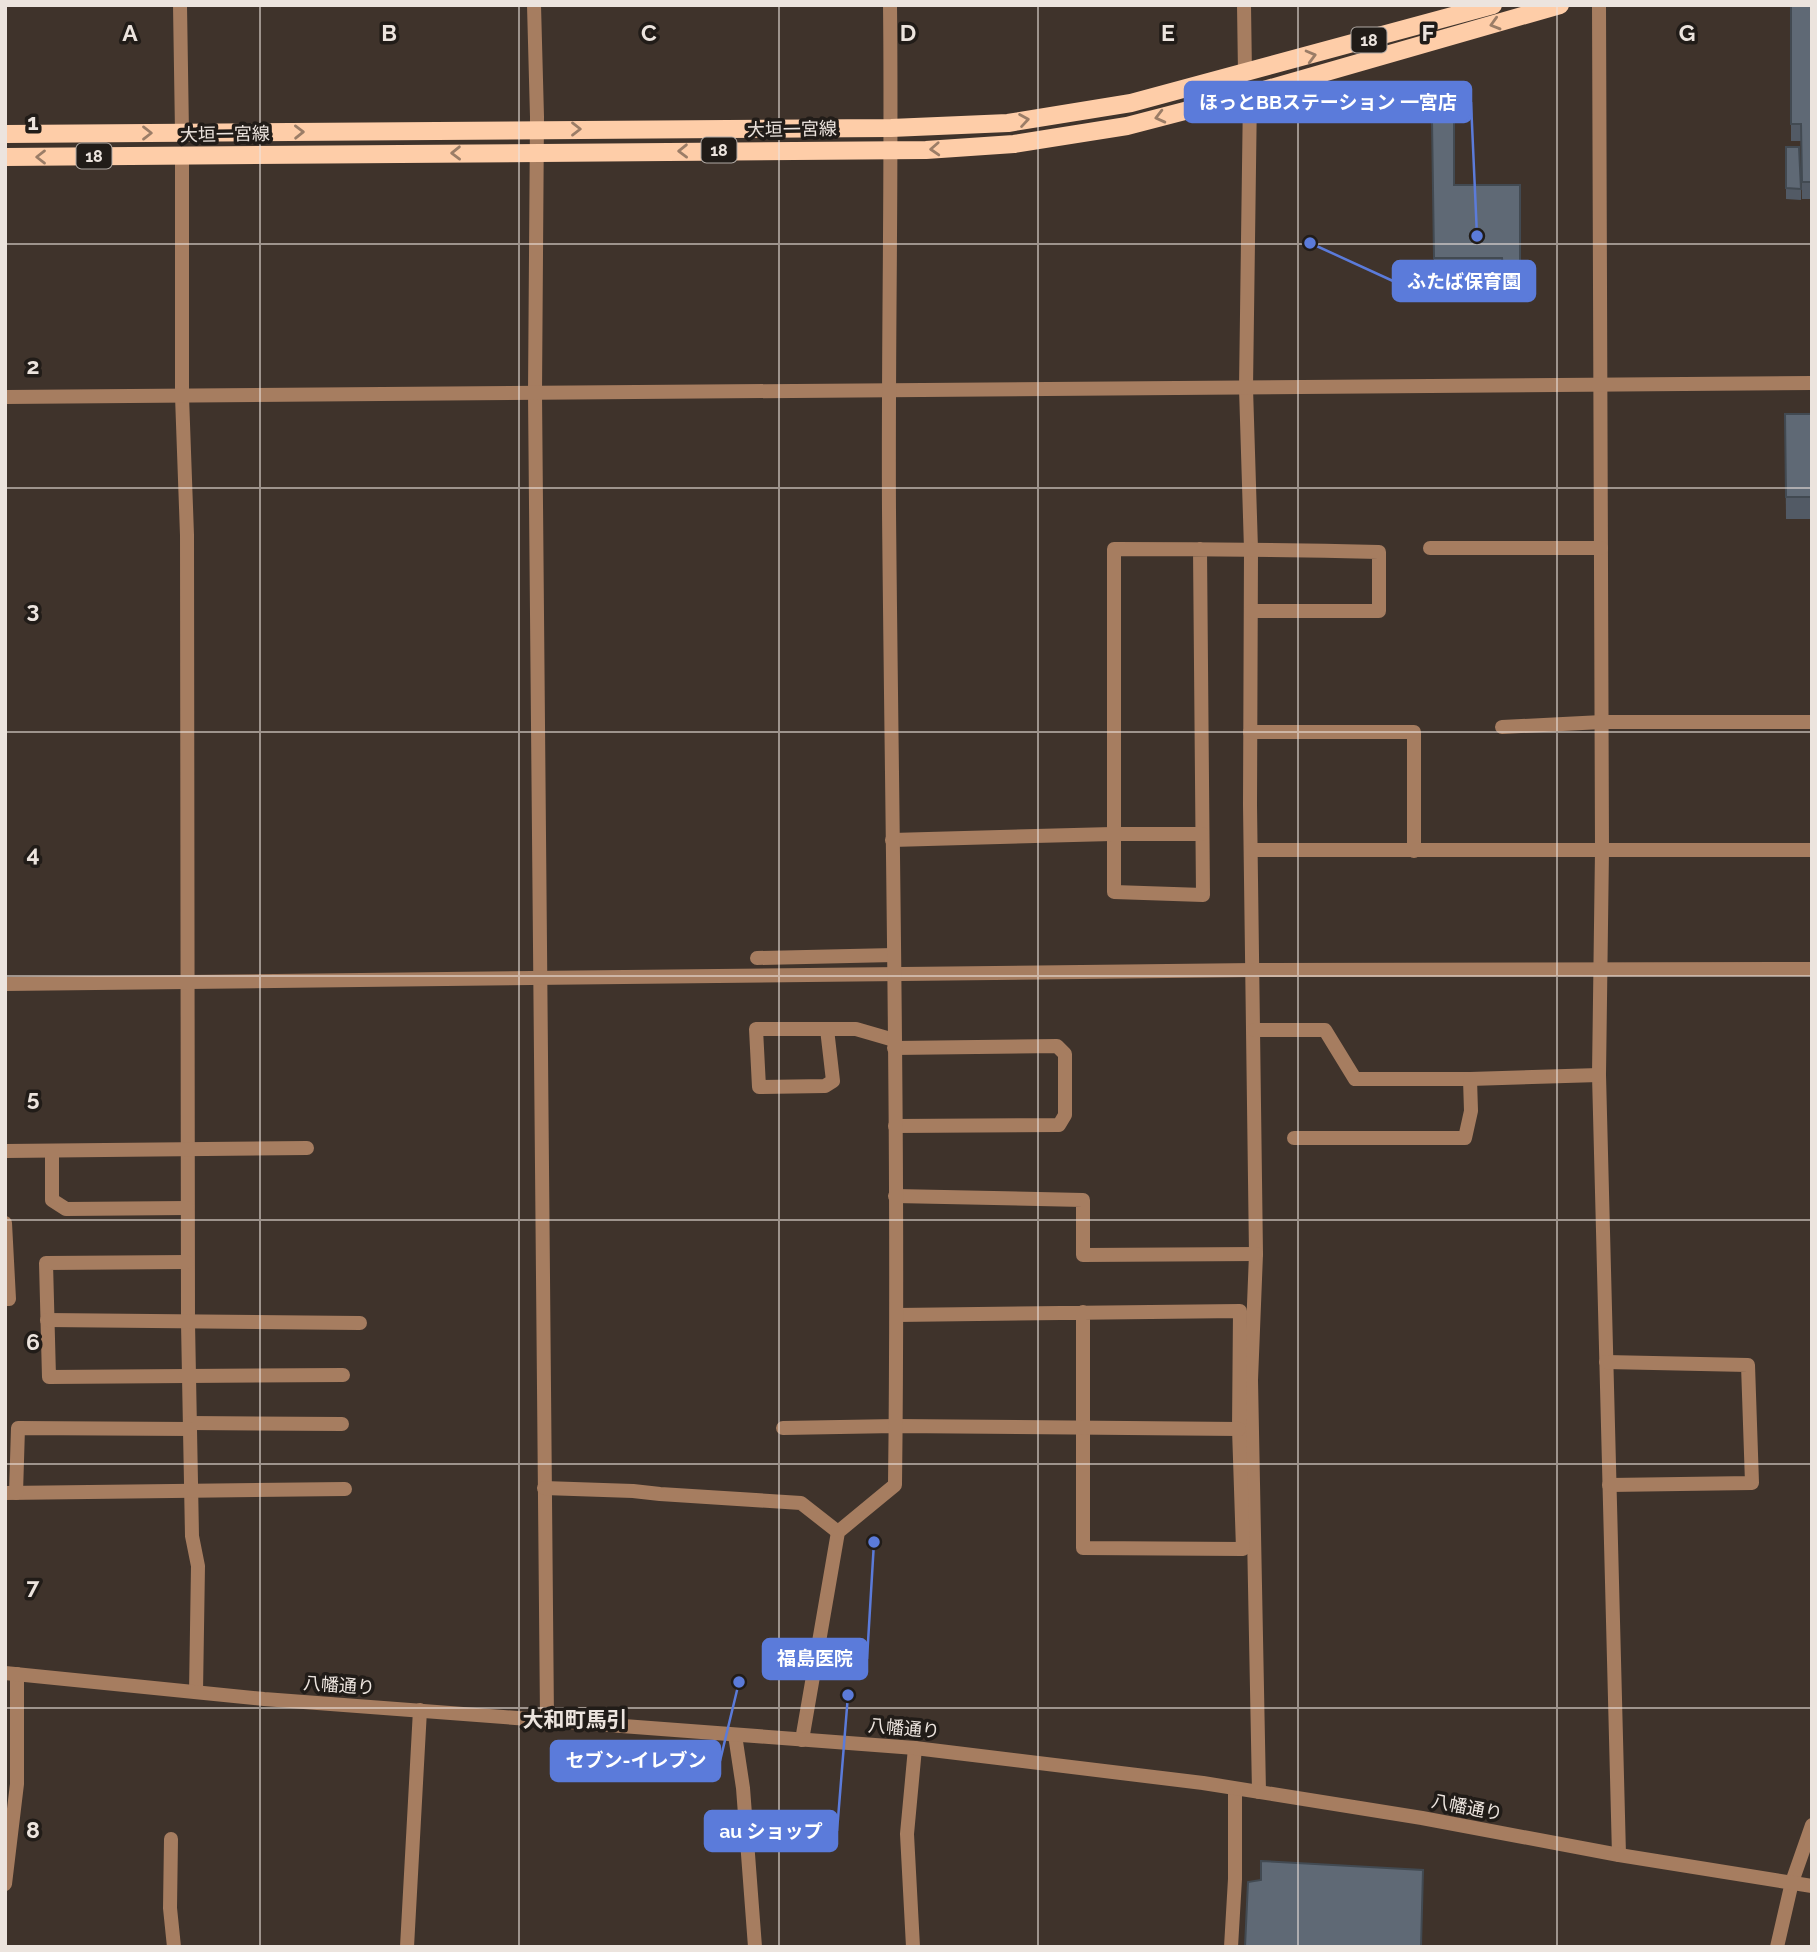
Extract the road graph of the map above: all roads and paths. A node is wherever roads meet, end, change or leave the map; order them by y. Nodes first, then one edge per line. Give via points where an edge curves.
1 (180, 5) edge
2 (534, 5) edge
3 (890, 5) edge
4 (1244, 5) edge
5 (1493, 5) edge
6 (1560, 5) edge
7 (1599, 5) edge
8 (1245, 74) junction
9 (1250, 94) junction
10 (891, 128) junction
11 (536, 130) junction
12 (182, 133) junction
13 (5, 134) edge
14 (890, 149) junction
15 (536, 152) junction
16 (183, 156) junction
17 (5, 157) edge
18 (1812, 383) edge
19 (1600, 384) junction
20 (1246, 388) junction
21 (888, 390) junction
22 (535, 393) junction
23 (182, 396) junction
24 (5, 397) edge
25 (1430, 548) dead end
26 (1601, 548) junction
27 (1199, 549) junction
28 (1251, 549) junction
29 (1251, 611) junction
30 (1602, 722) junction
31 (1812, 722) edge
32 (1502, 727) dead end
33 (1250, 732) junction
34 (1112, 834) junction
35 (1202, 834) junction
36 (892, 840) junction
37 (1251, 850) junction
38 (1602, 850) junction
39 (1812, 850) edge
40 (1414, 851) junction
41 (894, 955) junction
42 (757, 958) dead end
43 (1599, 969) junction
44 (1812, 969) edge
45 (1254, 970) junction
46 (894, 975) junction
47 (540, 979) junction
48 (187, 982) junction
49 (5, 984) edge
50 (827, 1028) junction
51 (1254, 1030) junction
52 (894, 1044) junction
53 (1599, 1075) junction
54 (1470, 1079) junction
55 (895, 1126) junction
56 (1294, 1138) dead end
57 (307, 1148) dead end
58 (189, 1150) junction
59 (5, 1151) edge
60 (52, 1151) junction
61 (895, 1196) junction
62 (187, 1209) junction
63 (5, 1223) edge
64 (1256, 1254) junction
65 (187, 1262) junction
66 (5, 1299) edge
67 (1083, 1312) junction
68 (897, 1315) junction
69 (47, 1320) junction
70 (188, 1324) junction
71 (360, 1324) dead end
72 (1606, 1362) junction
73 (343, 1375) dead end
74 (189, 1376) junction
75 (342, 1424) dead end
76 (190, 1426) junction
77 (896, 1426) junction
78 (783, 1428) dead end
79 (1084, 1428) junction
80 (1239, 1429) junction
81 (1609, 1485) junction
82 (544, 1488) junction
83 (191, 1489) junction
84 (345, 1489) dead end
85 (11, 1493) edge
86 (838, 1532) junction
87 (11, 1674) edge
88 (196, 1692) junction
89 (420, 1710) junction
90 (547, 1719) junction
91 (735, 1735) junction
92 (802, 1740) junction
93 (915, 1748) junction
94 (11, 1759) edge
95 (1235, 1789) junction
96 (1259, 1792) junction
97 (1812, 1825) edge
98 (171, 1839) dead end
99 (1619, 1855) junction
100 (1792, 1882) junction
101 (5, 1884) edge
102 (1812, 1886) edge
103 (174, 1947) edge
104 (407, 1947) edge
105 (755, 1947) edge
106 (913, 1947) edge
107 (1231, 1947) edge
108 (1777, 1947) edge

1 - 12 street
2 - 11 street
3 - 10 street
4 - 8 street
8 -> 5 main road, 大垣一宮線 / 18
6 -> 9 main road, 大垣一宮線 / 18
7 - 19 street
10 -> 8 main road, 大垣一宮線 / 18 via 1008,123 1131,103
9 -> 14 main road, 大垣一宮線 / 18 via 1127,126 1014,144
9 - 20 street
11 -> 10 main road, 大垣一宮線 / 18
10 - 14 street
12 -> 11 main road, 大垣一宮線 / 18
11 - 15 street
13 -> 12 main road, 大垣一宮線 / 18
14 -> 15 main road, 大垣一宮線 / 18
14 - 21 street
15 -> 16 main road, 大垣一宮線 / 18
15 - 22 street
16 -> 17 main road, 大垣一宮線 / 18
16 - 23 street
18 - 19 street
19 - 20 street
19 - 26 street
20 - 21 street
20 - 28 street
21 - 22 street
21 - 36 street
22 - 23 street
22 - 47 street
23 - 24 street
23 - 48 street via 187,535
25 - 26 street
26 - 30 street
27 - 28 street
27 - 34 street via 1114,549
27 - 35 street
28 - 29 street
28 - 29 street via 1379,552 1379,611
29 - 33 street
30 - 31 street
30 - 32 street
30 - 38 street
33 - 37 street
33 - 40 street via 1414,732
34 - 35 street
34 - 35 street via 1114,892 1203,895
34 - 36 street
36 - 41 street
37 - 40 street
37 - 45 street
38 - 39 street
38 - 40 street
38 - 43 street
41 - 42 street
41 - 46 street
43 - 44 street
43 - 45 street
43 - 53 street
45 - 46 street
45 - 51 street
46 - 47 street
46 - 52 street
47 - 48 street
47 - 82 street
48 - 49 street
48 - 58 street
50 - 50 street via 756,1028 759,1087 825,1086 833,1081
50 - 52 street via 856,1028
51 - 54 street via 1325,1030 1355,1079
51 - 64 street
52 - 55 street
52 - 55 street via 1057,1046 1065,1054 1065,1115 1059,1125
53 - 54 street
53 - 72 street
54 - 56 street via 1471,1111 1465,1138
55 - 61 street
57 - 58 street
58 - 60 street
58 - 62 street
59 - 60 street
60 - 62 street via 52,1200 66,1209
61 - 64 street via 1083,1200 1083,1255
61 - 68 street
62 - 65 street
63 - 66 street via 9,1299
64 - 96 street via 1251,1380
65 - 69 street via 46,1263
65 - 70 street
67 - 68 street
67 - 79 street
67 - 80 street via 1240,1311
68 - 77 street
69 - 70 street
69 - 74 street via 49,1377
70 - 71 street
70 - 74 street
72 - 81 street
72 - 81 street via 1748,1365 1752,1483
73 - 74 street
74 - 76 street
75 - 76 street
76 - 83 street
76 - 85 street via 18,1428
77 - 78 street
77 - 79 street
77 - 86 street via 895,1485
79 - 80 street
79 - 80 street via 1083,1548 1243,1549
81 - 99 street
82 - 86 street via 802,1503
82 - 90 street
83 - 84 street
83 - 85 street
83 - 88 street via 198,1566
86 - 92 street
87 - 88 street, 八幡通り
87 - 94 street
88 - 89 street, 八幡通り
89 - 90 street, 八幡通り
89 - 104 street
90 - 91 street, 八幡通り
91 - 92 street, 八幡通り
91 - 105 street
92 - 93 street, 八幡通り
93 - 95 street, 八幡通り
93 - 106 street via 907,1834
94 - 101 street via 17,1784
95 - 96 street, 八幡通り
95 - 107 street
96 - 99 street, 八幡通り
97 - 100 street
98 - 103 street
99 - 100 street, 八幡通り
100 - 102 street, 八幡通り
100 - 108 street

